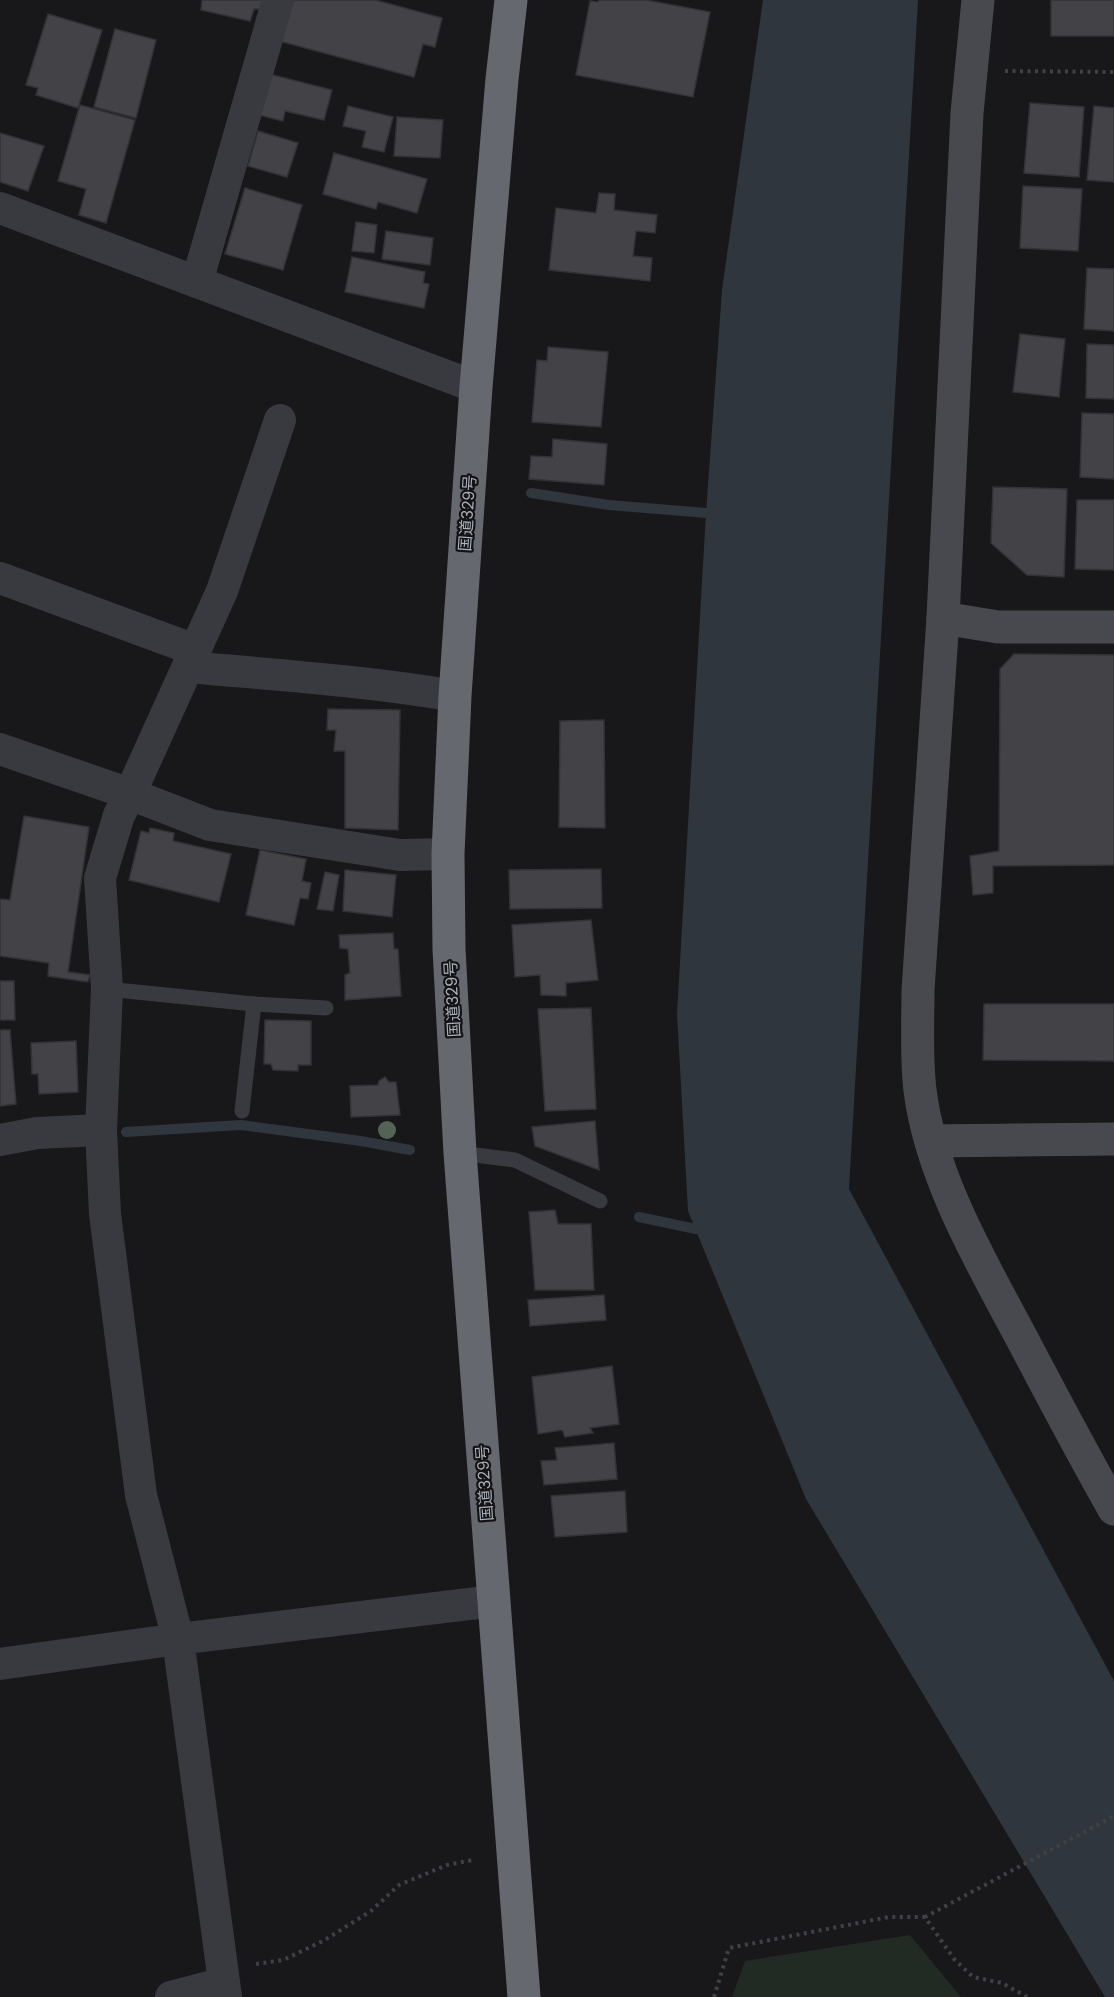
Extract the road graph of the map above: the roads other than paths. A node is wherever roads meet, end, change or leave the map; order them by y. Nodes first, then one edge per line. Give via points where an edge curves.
1 (278, 0) edge
2 (511, 0) edge
3 (978, 0) edge
4 (0, 208) edge
5 (197, 282) junction
6 (476, 387) junction
7 (280, 420) dead end
8 (0, 578) edge
9 (944, 618) junction
10 (1114, 627) edge
11 (192, 659) junction
12 (455, 696) junction
13 (0, 749) edge
14 (130, 794) junction
15 (448, 854) junction
16 (106, 988) junction
17 (254, 1004) junction
18 (326, 1008) dead end
19 (242, 1112) dead end
20 (101, 1130) junction
21 (1114, 1139) edge
22 (0, 1140) edge
23 (931, 1141) junction
24 (460, 1153) junction
25 (600, 1201) dead end
26 (1109, 1491) edge
27 (494, 1601) junction
28 (177, 1638) junction
29 (0, 1664) edge
30 (225, 1983) edge
31 (171, 1997) edge
32 (524, 1997) edge

1 - 5 street
2 - 6 highway, 国道329号
3 - 9 street via 967,113
4 - 5 street
5 - 6 street
6 - 12 highway, 国道329号
7 - 11 street via 222,591
8 - 11 street
9 - 10 street via 998,627
9 - 23 street via 918,990 920,1091
11 - 12 street
11 - 14 street
12 - 15 highway, 国道329号
13 - 14 street
14 - 15 street via 210,825 399,855
14 - 16 street via 119,815 100,878
15 - 24 highway, 国道329号
16 - 17 lane
16 - 20 street
17 - 18 lane
17 - 19 lane
20 - 22 street via 37,1133
20 - 28 street via 105,1214 141,1495
21 - 23 street
23 - 26 street via 980,1260
24 - 25 lane via 515,1160
24 - 27 highway, 国道329号
27 - 28 street
27 - 32 highway, 国道329号
28 - 29 street
28 - 30 street
30 - 31 street

